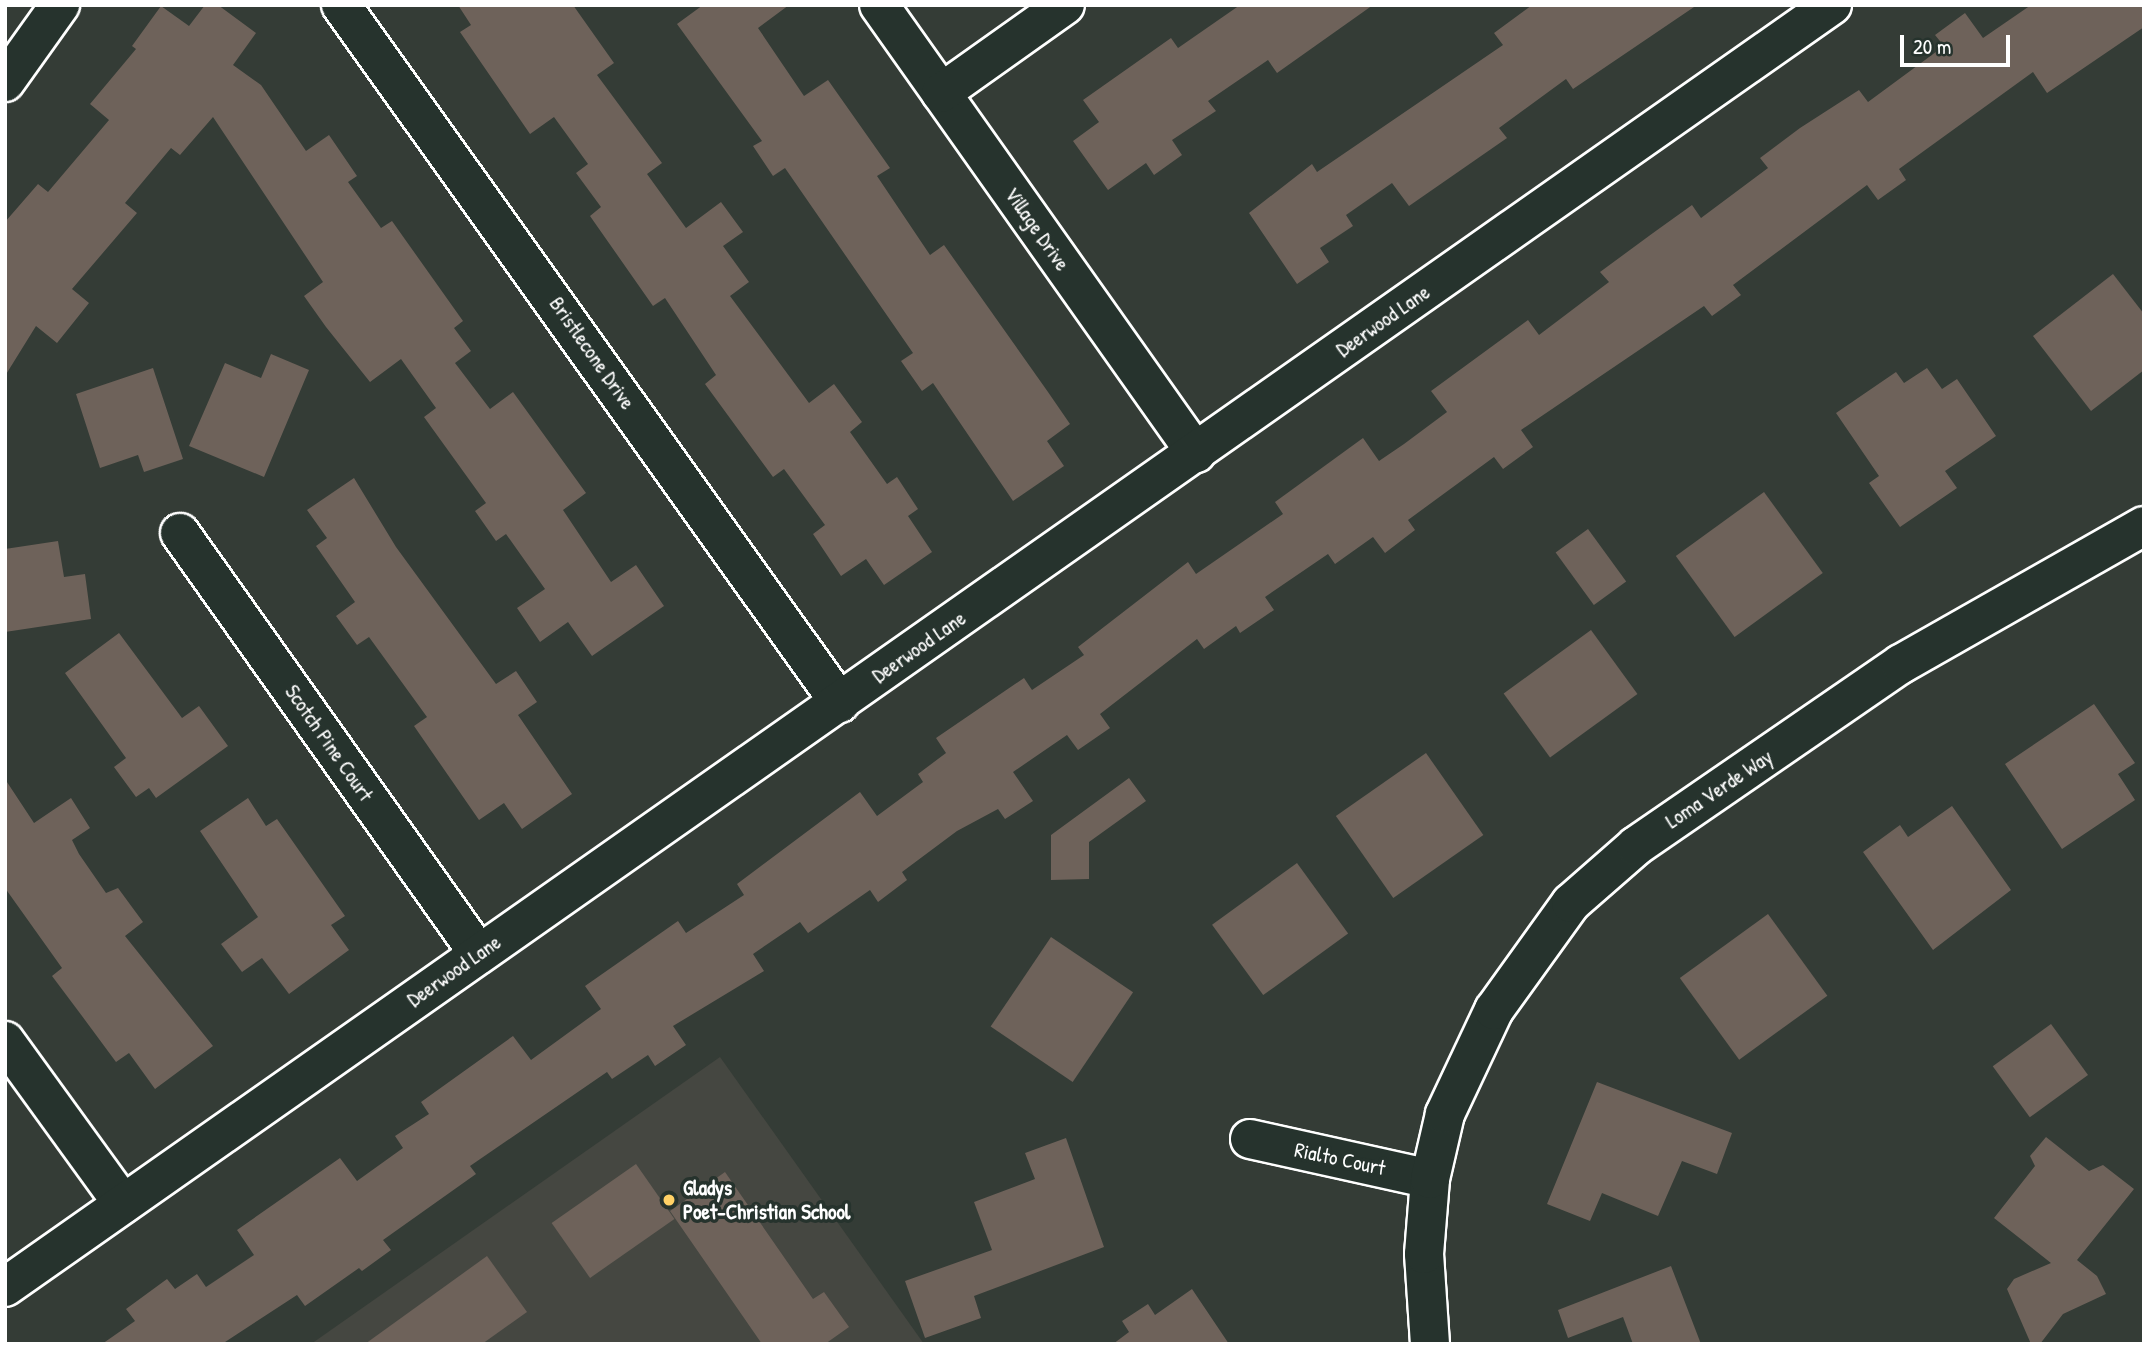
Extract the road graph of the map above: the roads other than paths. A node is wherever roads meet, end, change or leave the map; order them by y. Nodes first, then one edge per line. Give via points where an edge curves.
1 (60, 5) edge
2 (341, 5) edge
3 (879, 5) edge
4 (1065, 5) edge
5 (1832, 5) edge
6 (5, 82) edge
7 (941, 93) junction
8 (1196, 453) junction
9 (2144, 526) edge
10 (180, 533) dead end
11 (840, 703) junction
12 (479, 954) junction
13 (5, 1041) edge
14 (1250, 1139) dead end
15 (1430, 1179) junction
16 (123, 1204) junction
17 (5, 1287) edge
18 (1430, 1344) edge

1 - 6 street
2 - 11 street, Bristlecone Drive
3 - 7 street, Village Drive
4 - 7 street
5 - 8 street, Deerwood Lane
7 - 8 street, Village Drive
8 - 11 street, Deerwood Lane
9 - 15 street, Loma Verde Way via 1901,664 1636,846 1571,903 1508,987 1463,1067
10 - 12 street, Scotch Pine Court
11 - 12 street, Deerwood Lane
12 - 16 street, Deerwood Lane
13 - 16 street
14 - 15 street, Rialto Court
15 - 18 street, Loma Verde Way via 1424,1255
16 - 17 street, Deerwood Lane

